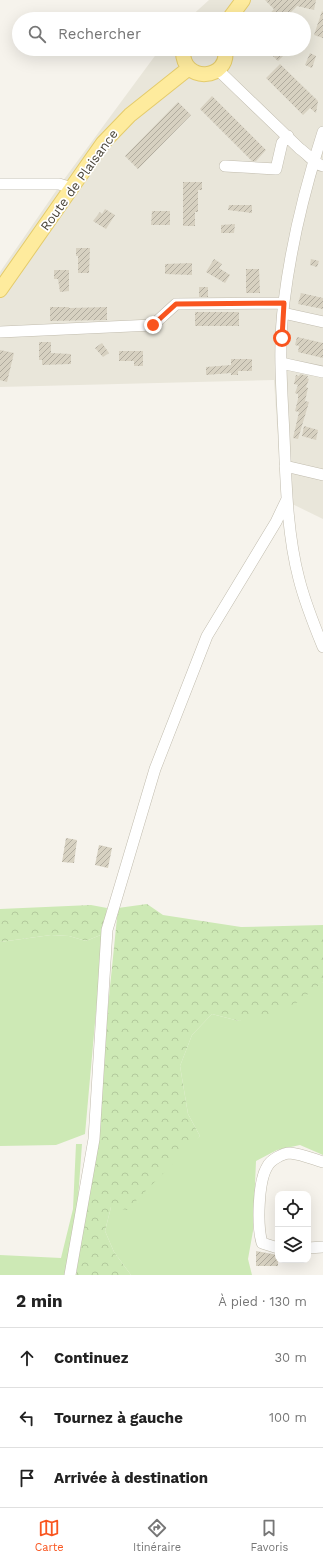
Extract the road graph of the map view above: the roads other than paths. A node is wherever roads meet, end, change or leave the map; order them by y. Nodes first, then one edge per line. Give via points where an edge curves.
1 (243, 0) edge
2 (234, 12) edge
3 (183, 56) edge
4 (225, 56) edge
5 (188, 68) junction
6 (218, 70) junction
7 (323, 132) edge
8 (288, 136) junction
9 (318, 163) edge
10 (225, 166) dead end
11 (0, 184) edge
12 (72, 188) junction
13 (0, 290) edge
14 (283, 308) junction
15 (323, 322) edge
16 (0, 332) edge
17 (281, 362) junction
18 (323, 372) edge
19 (285, 466) junction
20 (323, 475) edge
21 (287, 499) junction
22 (323, 647) edge
23 (323, 1162) edge
24 (275, 1247) edge
25 (323, 1247) edge
26 (311, 1248) edge
27 (70, 1275) edge

1 - 2 main road
3 - 5 main road
4 - 6 main road
5 - 6 main road via 203,75
5 - 12 main road, Route de Plaisance via 113,132
6 - 8 street
7 - 9 street
8 - 9 street
8 - 10 street via 282,143 276,169
9 - 14 street via 295,236
11 - 12 street via 59,184
12 - 13 main road, Route de Plaisance
14 - 15 street
14 - 16 street via 176,304 153,325
14 - 17 street
17 - 18 street
17 - 19 street
19 - 20 street
19 - 21 street
21 - 22 street via 298,578
21 - 27 street via 276,522 207,636 155,769 107,930 94,1139
23 - 24 street via 289,1153 278,1156 267,1166 262,1180 259,1233 262,1242
25 - 26 street

